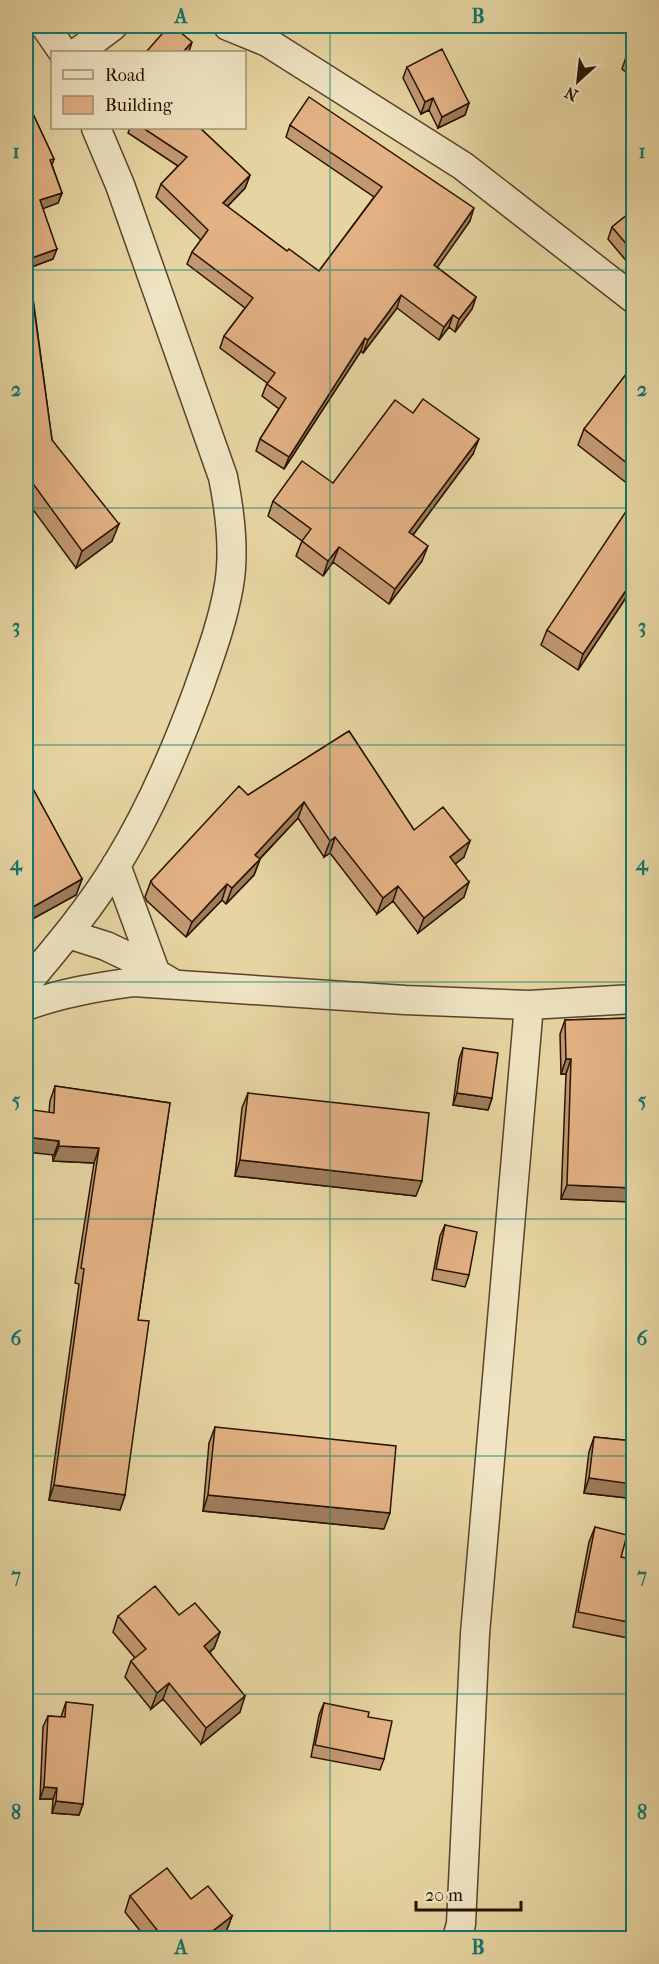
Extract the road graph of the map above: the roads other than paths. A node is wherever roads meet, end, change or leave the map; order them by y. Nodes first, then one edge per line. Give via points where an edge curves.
1 (45, 26) edge
2 (113, 26) edge
3 (228, 26) edge
4 (62, 51) edge
5 (79, 51) edge
6 (96, 129) edge
7 (633, 298) edge
8 (117, 865) junction
9 (68, 934) junction
10 (165, 979) junction
11 (26, 984) edge
12 (633, 999) edge
13 (529, 1005) junction
14 (26, 1006) edge
15 (457, 1938) edge

1 - 4 street
2 - 5 street
3 - 7 street via 267,42 463,166
6 - 8 street via 120,185 223,477 231,545 229,584 214,645 150,804
8 - 9 street
8 - 10 street
9 - 10 street via 114,950
9 - 11 street
10 - 13 street via 405,1000
10 - 14 street via 92,987
12 - 13 street
13 - 15 street via 476,1634 461,1924

